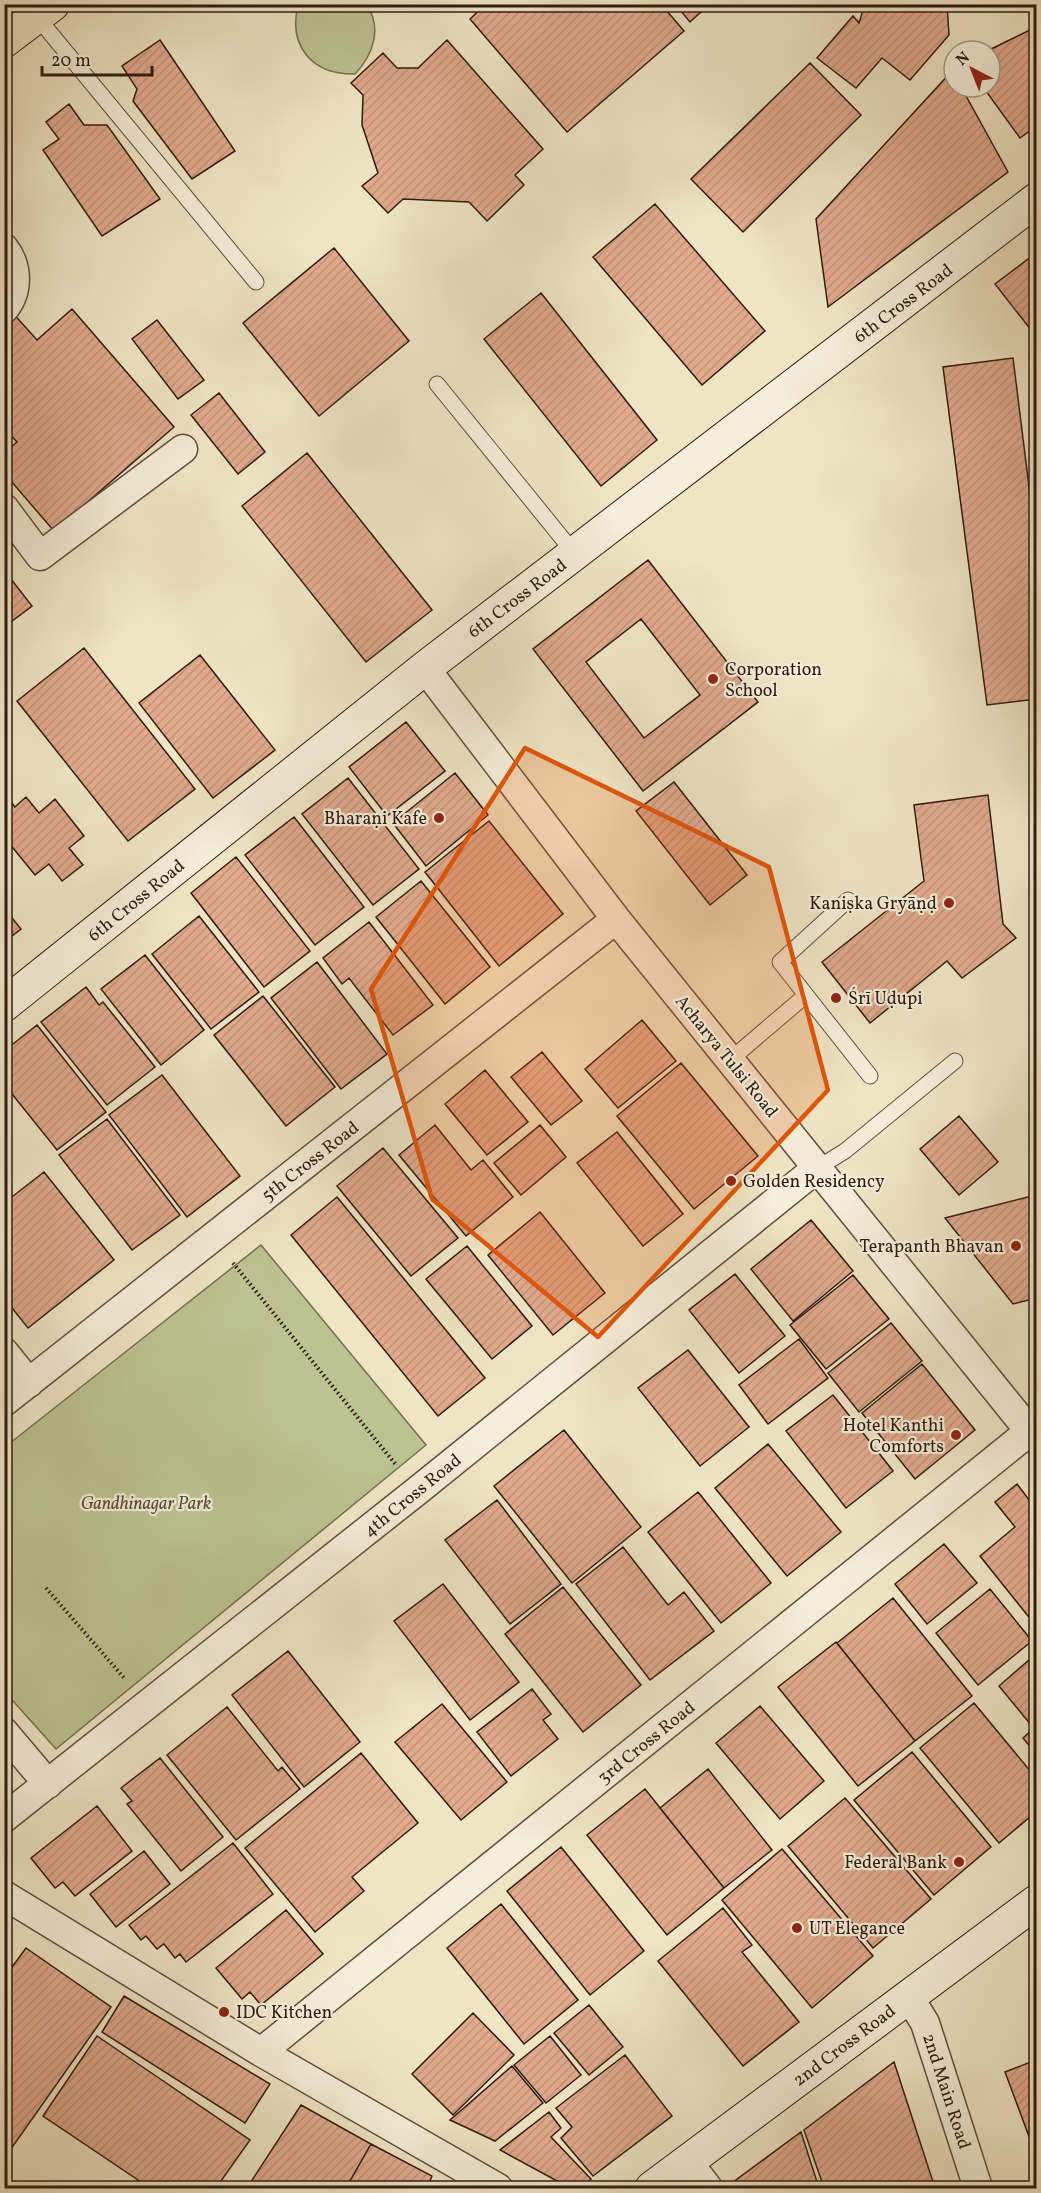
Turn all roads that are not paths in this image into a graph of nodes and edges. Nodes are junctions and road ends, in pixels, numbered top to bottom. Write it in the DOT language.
graph roads {
  1 [pos="45,11"];
  2 [pos="4,41"];
  3 [pos="1036,200"];
  4 [pos="4,248"];
  5 [pos="256,282"];
  6 [pos="4,309"];
  7 [pos="437,384"];
  8 [pos="183,449"];
  9 [pos="4,508"];
  10 [pos="574,554"];
  11 [pos="425,668"];
  12 [pos="848,900"];
  13 [pos="616,919"];
  14 [pos="805,996"];
  15 [pos="4,1005"];
  16 [pos="730,1060"];
  17 [pos="955,1060"];
  18 [pos="870,1076"];
  19 [pos="816,1169"];
  20 [pos="4,1352"];
  21 [pos="29,1383"];
  22 [pos="4,1402"];
  23 [pos="1033,1435"];
  24 [pos="4,1732"];
  25 [pos="48,1784"];
  26 [pos="4,1818"];
  27 [pos="4,1895"];
  28 [pos="1036,1902"];
  29 [pos="909,1997"];
  30 [pos="261,2052"];
  31 [pos="688,2162"];
  32 [pos="498,2188"];
  33 [pos="652,2188"];
  34 [pos="708,2188"];
  35 [pos="978,2188"];
  1 -- 2 [label="main road"];
  1 -- 5 [label="lane"];
  3 -- 10 [label="street, 6th Cross Road"];
  4 -- 6 [label="street"];
  7 -- 10 [label="lane"];
  8 -- 9 [label="street"];
  10 -- 11 [label="street, 6th Cross Road"];
  11 -- 13 [label="street, Acharya Tulsi Road"];
  11 -- 15 [label="street, 6th Cross Road"];
  12 -- 14 [label="lane"];
  13 -- 16 [label="street, Acharya Tulsi Road"];
  13 -- 21 [label="street, 5th Cross Road"];
  14 -- 16 [label="lane"];
  14 -- 18 [label="lane"];
  16 -- 19 [label="street, Acharya Tulsi Road"];
  17 -- 19 [label="lane"];
  19 -- 23 [label="street, Acharya Tulsi Road"];
  19 -- 25 [label="street, 4th Cross Road"];
  20 -- 21 [label="street"];
  21 -- 22 [label="street, 5th Cross Road"];
  23 -- 30 [label="street, 3rd Cross Road"];
  24 -- 25 [label="street"];
  25 -- 26 [label="street, 4th Cross Road"];
  27 -- 30 [label="street"];
  28 -- 29 [label="street, 2nd Cross Road"];
  29 -- 31 [label="street, 2nd Cross Road"];
  29 -- 35 [label="street, 2nd Main Road"];
  30 -- 32 [label="street"];
  31 -- 33 [label="street, 2nd Cross Road"];
  31 -- 34 [label="street"];
}
